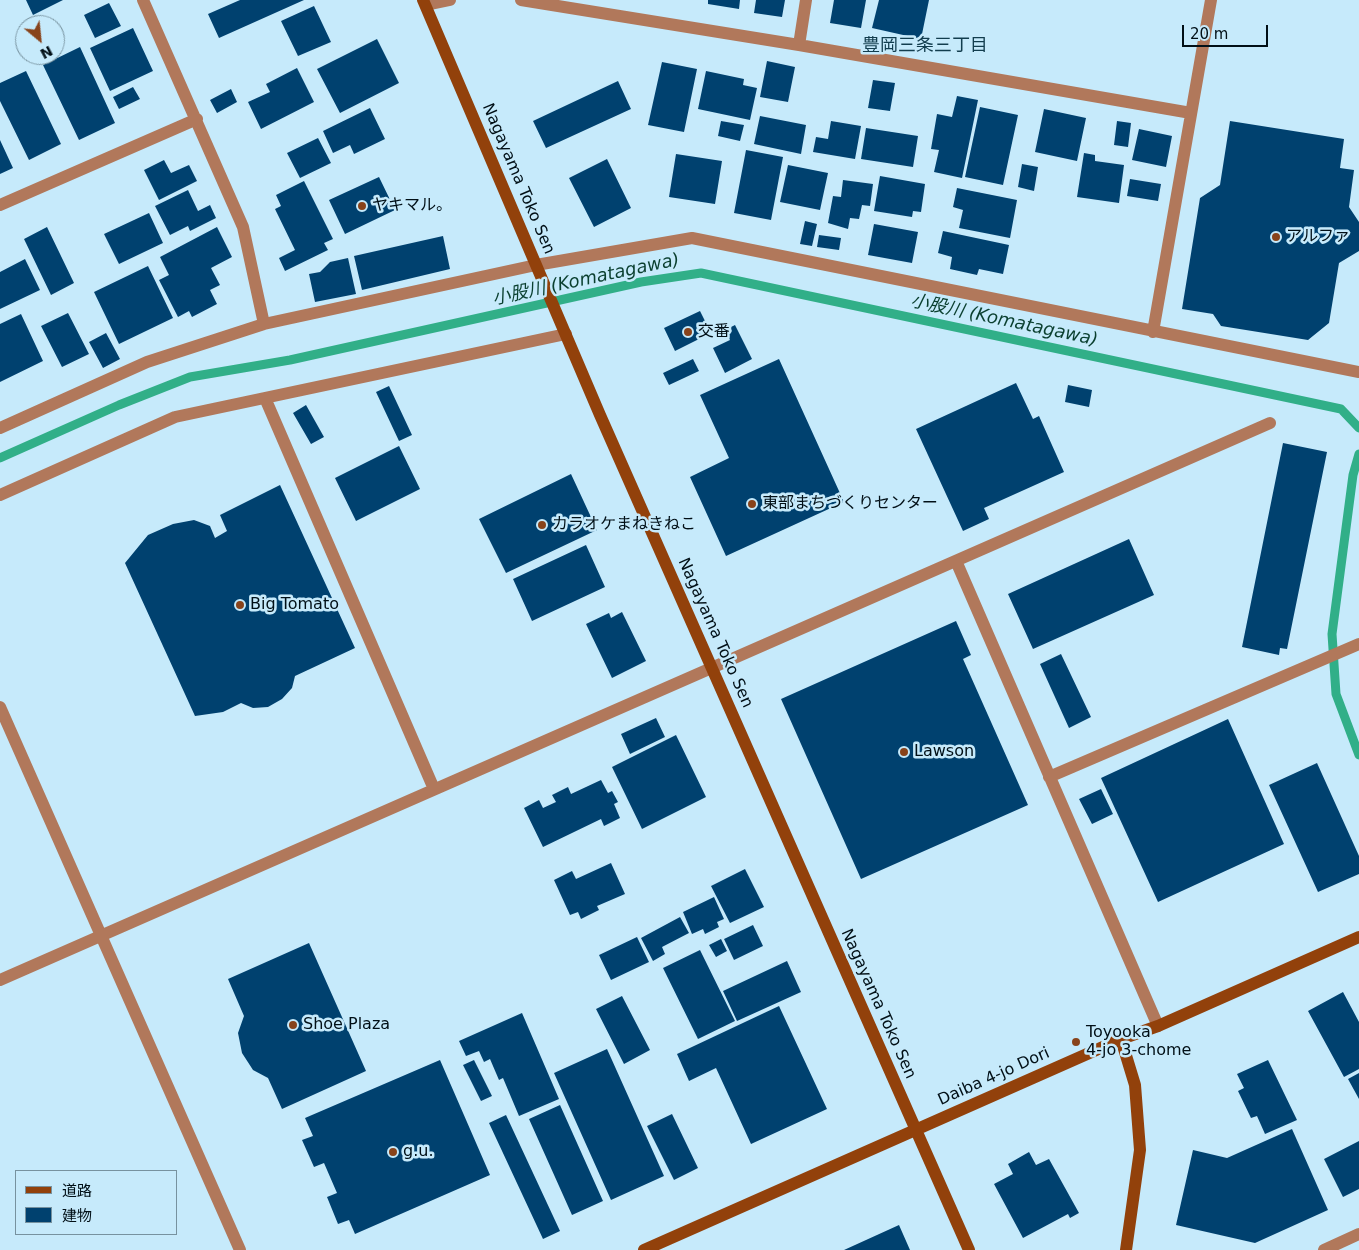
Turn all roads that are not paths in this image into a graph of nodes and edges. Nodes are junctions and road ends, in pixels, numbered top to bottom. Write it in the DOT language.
graph roads {
  1 [pos="143,0"];
  2 [pos="450,0"];
  3 [pos="521,0"];
  4 [pos="806,0"];
  5 [pos="1211,0"];
  6 [pos="425,2"];
  7 [pos="799,45"];
  8 [pos="1191,113"];
  9 [pos="197,119"];
  10 [pos="0,205"];
  11 [pos="536,264"];
  12 [pos="264,324"];
  13 [pos="1153,332"];
  14 [pos="566,334"];
  15 [pos="1359,372"];
  16 [pos="265,398"];
  17 [pos="1270,423"];
  18 [pos="0,428"];
  19 [pos="0,495"];
  20 [pos="956,561"];
  21 [pos="1359,644"];
  22 [pos="714,668"];
  23 [pos="0,706"];
  24 [pos="1049,777"];
  25 [pos="434,789"];
  26 [pos="102,937"];
  27 [pos="1359,937"];
  28 [pos="0,980"];
  29 [pos="1158,1026"];
  30 [pos="1121,1039"];
  31 [pos="916,1130"];
  32 [pos="1359,1234"];
  33 [pos="240,1250"];
  34 [pos="644,1250"];
  35 [pos="969,1250"];
  36 [pos="1126,1250"];
  37 [pos="1324,1250"];
  1 -- 9 [label="street"];
  2 -- 6 [label="street"];
  3 -- 7 [label="street"];
  4 -- 7 [label="street"];
  5 -- 8 [label="street"];
  6 -- 11 [label="street, Nagayama Toko Sen"];
  7 -- 8 [label="street"];
  8 -- 13 [label="street"];
  9 -- 10 [label="street"];
  9 -- 12 [label="street"];
  11 -- 12 [label="street"];
  11 -- 13 [label="street"];
  11 -- 14 [label="street, Nagayama Toko Sen"];
  12 -- 18 [label="street"];
  13 -- 15 [label="street"];
  14 -- 16 [label="street"];
  14 -- 22 [label="street, Nagayama Toko Sen"];
  16 -- 19 [label="street"];
  16 -- 25 [label="street"];
  17 -- 20 [label="street"];
  20 -- 22 [label="street"];
  20 -- 24 [label="street"];
  21 -- 24 [label="street"];
  22 -- 25 [label="street"];
  22 -- 31 [label="street, Nagayama Toko Sen"];
  23 -- 26 [label="street"];
  24 -- 29 [label="street"];
  25 -- 26 [label="street"];
  26 -- 28 [label="street"];
  26 -- 33 [label="street"];
  27 -- 29 [label="street, Daiba 4-jo Dori"];
  29 -- 30 [label="street, Daiba 4-jo Dori"];
  30 -- 31 [label="street, Daiba 4-jo Dori"];
  30 -- 36 [label="street"];
  31 -- 34 [label="street, Daiba 4-jo Dori"];
  31 -- 35 [label="street, Nagayama Toko Sen"];
  32 -- 37 [label="street"];
}
